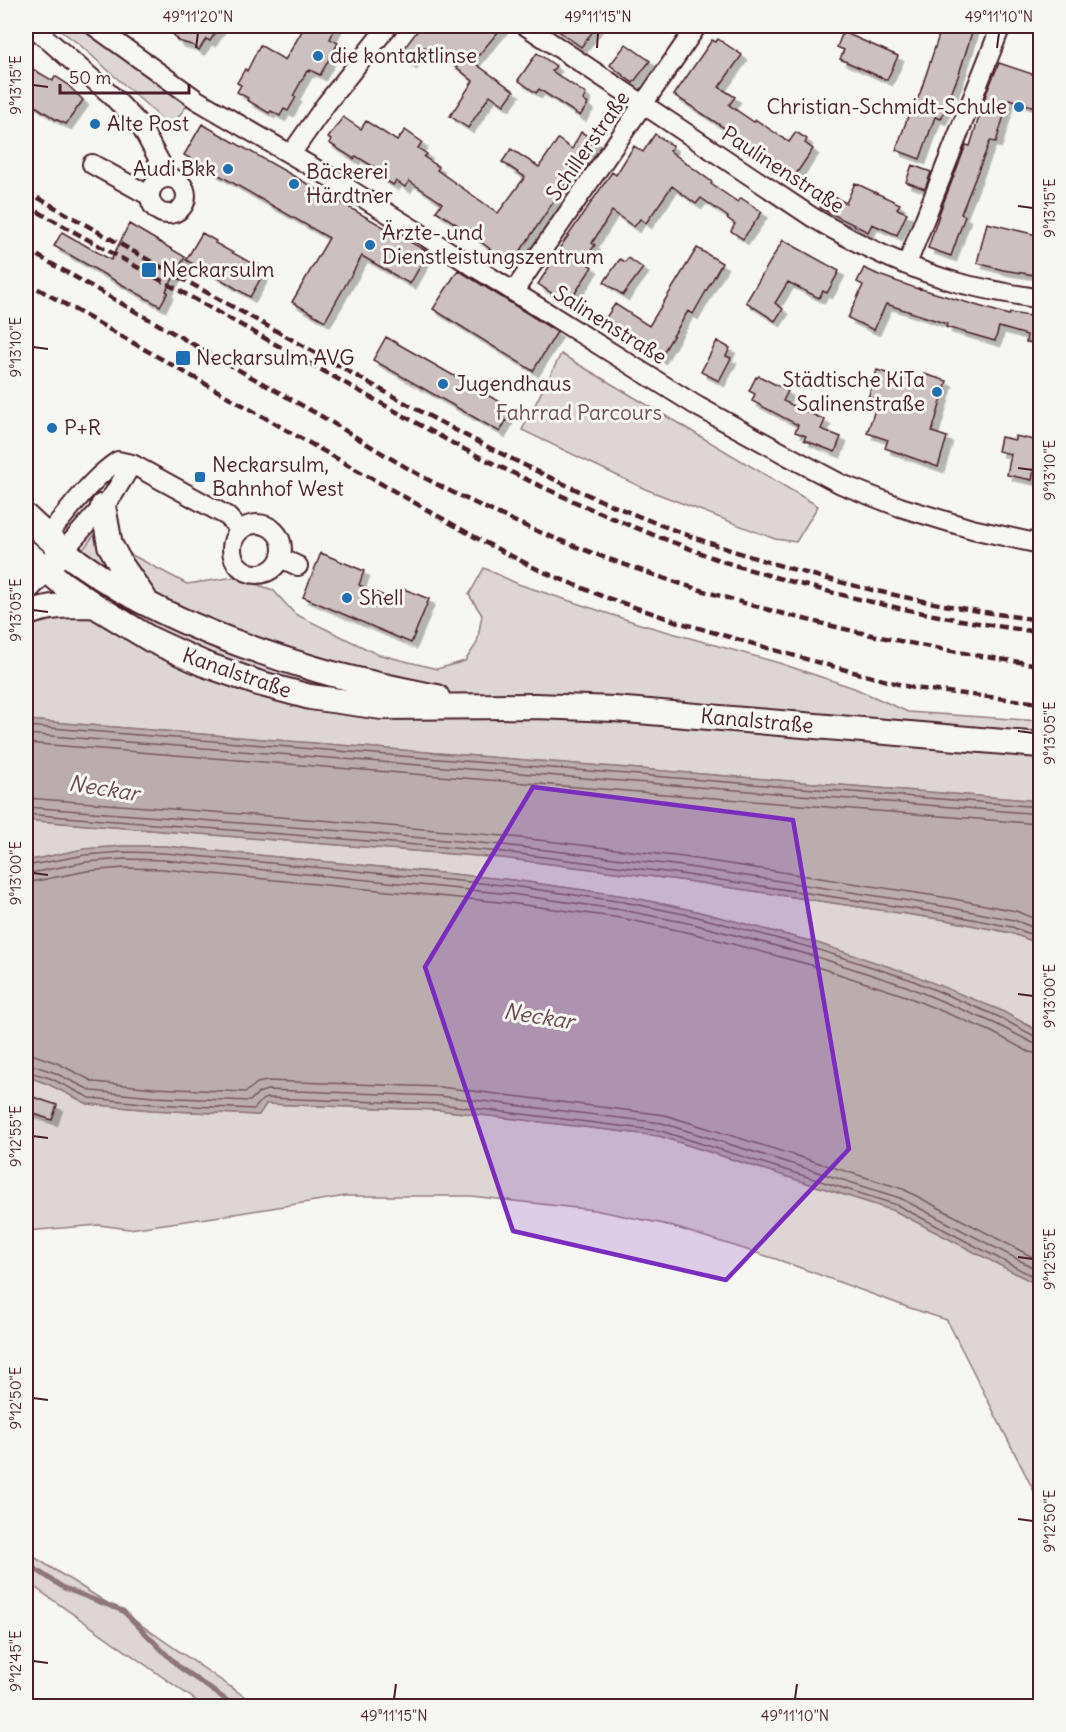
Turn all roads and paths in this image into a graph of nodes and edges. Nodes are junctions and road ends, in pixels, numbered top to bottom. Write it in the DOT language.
graph roads {
  1 [pos="32,26"];
  2 [pos="94,26"];
  3 [pos="388,26"];
  4 [pos="526,26"];
  5 [pos="697,26"];
  6 [pos="1001,26"];
  7 [pos="644,105"];
  8 [pos="291,154"];
  9 [pos="92,164"];
  10 [pos="165,178"];
  11 [pos="150,196"];
  12 [pos="907,264"];
  13 [pos="514,291"];
  14 [pos="1041,299"];
  15 [pos="125,463"];
  16 [pos="103,506"];
  17 [pos="26,517"];
  18 [pos="240,530"];
  19 [pos="55,543"];
  20 [pos="1041,544"];
  21 [pos="31,558"];
  22 [pos="281,558"];
  23 [pos="298,566"];
  24 [pos="26,589"];
  25 [pos="147,602"];
  26 [pos="94,605"];
  27 [pos="26,614"];
  28 [pos="474,706"];
  29 [pos="1041,745"];
  1 -- 10 [label="street"];
  2 -- 8 [label="street, Salinenstraße"];
  3 -- 8 [label="street"];
  4 -- 7 [label="street, Paulinenstraße"];
  5 -- 7 [label="street, Schillerstraße"];
  6 -- 12 [label="street"];
  7 -- 12 [label="street, Paulinenstraße"];
  7 -- 13 [label="street, Schillerstraße"];
  8 -- 13 [label="street, Salinenstraße"];
  9 -- 11 [label="street"];
  10 -- 11 [label="street"];
  10 -- 11 [label="street"];
  12 -- 14 [label="street, Paulinenstraße"];
  13 -- 20 [label="street, Salinenstraße"];
  15 -- 16 [label="street"];
  15 -- 18 [label="street"];
  15 -- 19 [label="street"];
  16 -- 19 [label="street"];
  16 -- 25 [label="main road"];
  17 -- 19 [label="main road, Kanalstraße"];
  18 -- 22 [label="street"];
  18 -- 22 [label="street"];
  19 -- 21 [label="main road"];
  19 -- 25 [label="main road, Kanalstraße"];
  21 -- 24 [label="main road"];
  21 -- 26 [label="main road, Kanalstraße"];
  22 -- 23 [label="street"];
  25 -- 28 [label="main road, Kanalstraße"];
  26 -- 27 [label="main road"];
  26 -- 28 [label="main road, Kanalstraße"];
  28 -- 29 [label="main road, Kanalstraße"];
}
